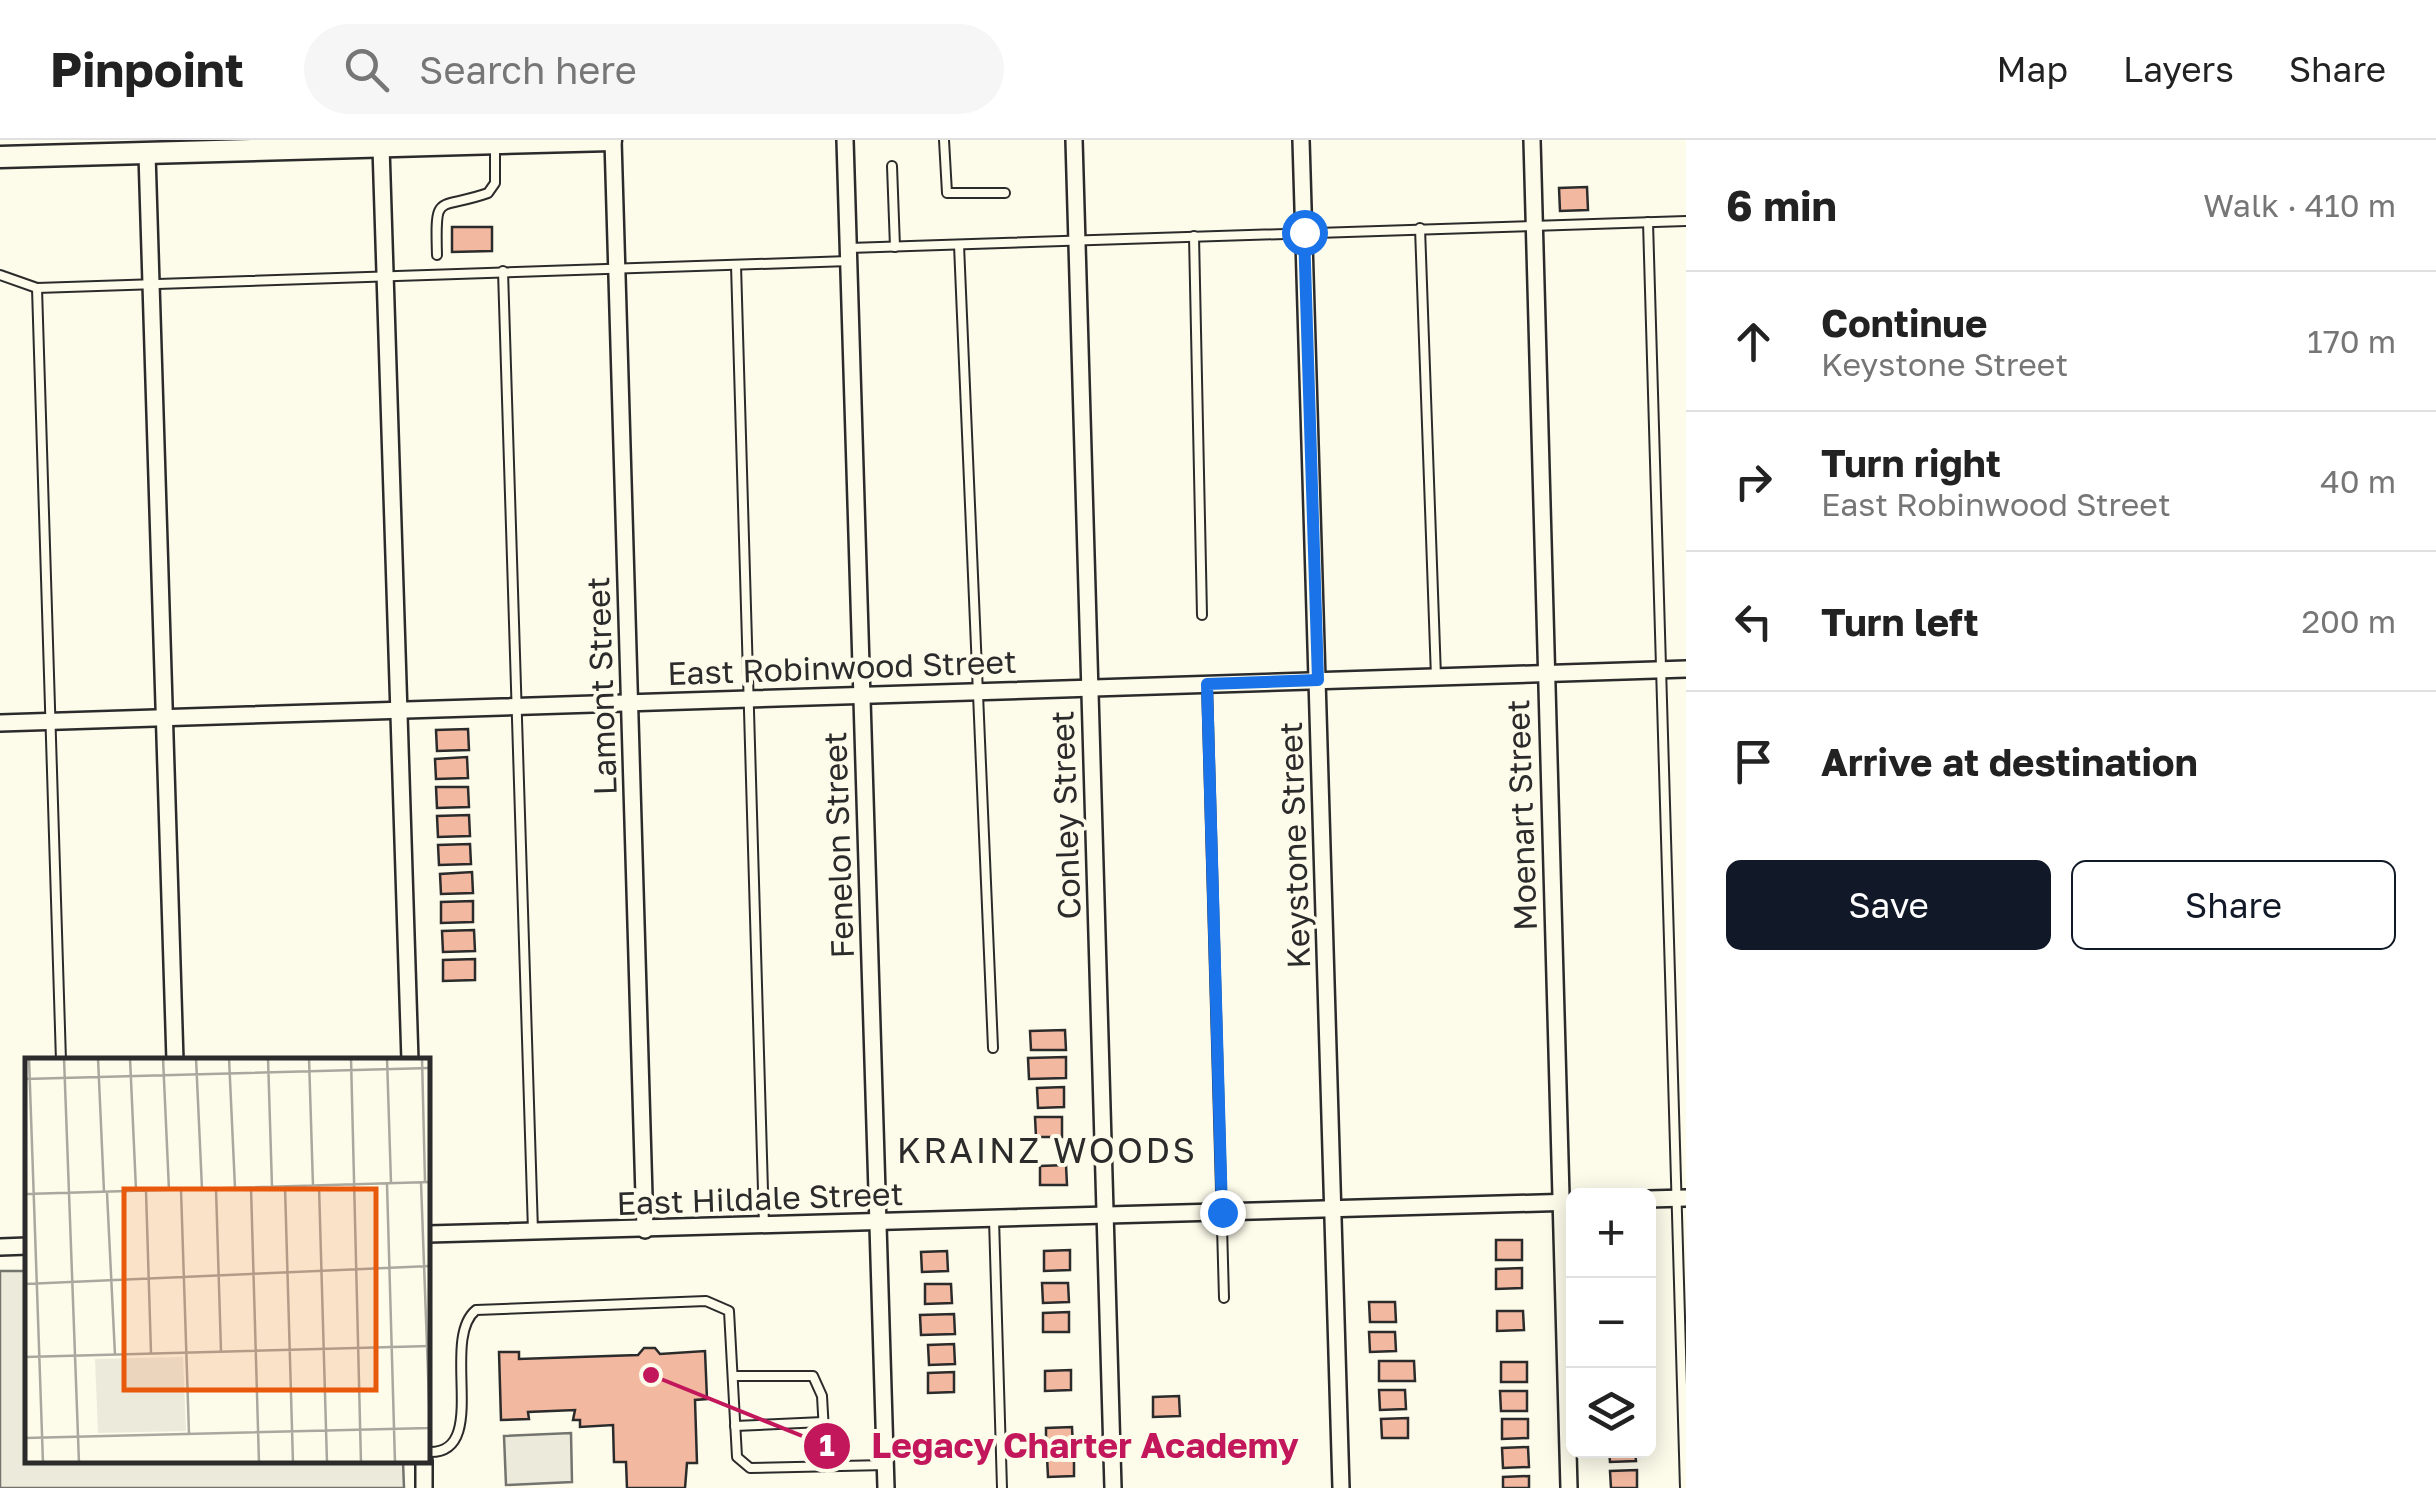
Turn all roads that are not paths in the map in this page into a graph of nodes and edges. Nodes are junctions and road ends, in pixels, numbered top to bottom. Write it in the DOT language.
graph roads {
  1 [pos="612,140"];
  2 [pos="845,140"];
  3 [pos="944,140"];
  4 [pos="1074,140"];
  5 [pos="1301,140"];
  6 [pos="1532,140"];
  7 [pos="520,141"];
  8 [pos="495,143"];
  9 [pos="300,145"];
  10 [pos="381,147"];
  11 [pos="81,148"];
  12 [pos="147,154"];
  13 [pos="0,158"];
  14 [pos="892,166"];
  15 [pos="1005,193"];
  16 [pos="1686,221"];
  17 [pos="1648,222"];
  18 [pos="1534,225"];
  19 [pos="1420,228"];
  20 [pos="1304,232"];
  21 [pos="1194,236"];
  22 [pos="1076,242"];
  23 [pos="960,245"];
  24 [pos="895,247"];
  25 [pos="438,255"];
  26 [pos="849,255"];
  27 [pos="736,265"];
  28 [pos="617,268"];
  29 [pos="503,272"];
  30 [pos="384,274"];
  31 [pos="0,275"];
  32 [pos="151,282"];
  33 [pos="38,288"];
  34 [pos="1202,616"];
  35 [pos="1686,669"];
  36 [pos="1662,670"];
  37 [pos="1546,673"];
  38 [pos="1436,676"];
  39 [pos="1318,680"];
  40 [pos="1207,684"];
  41 [pos="1090,688"];
  42 [pos="980,691"];
  43 [pos="862,695"];
  44 [pos="748,699"];
  45 [pos="630,702"];
  46 [pos="516,706"];
  47 [pos="397,709"];
  48 [pos="164,716"];
  49 [pos="48,718"];
  50 [pos="0,722"];
  51 [pos="993,1048"];
  52 [pos="61,1058"];
  53 [pos="175,1058"];
  54 [pos="410,1058"];
  55 [pos="1566,1188"];
  56 [pos="1681,1198"];
  57 [pos="1656,1199"];
  58 [pos="1566,1202"];
  59 [pos="1333,1209"];
  60 [pos="1222,1212"];
  61 [pos="1105,1216"];
  62 [pos="994,1219"];
  63 [pos="878,1223"];
  64 [pos="764,1226"];
  65 [pos="644,1230"];
  66 [pos="533,1232"];
  67 [pos="430,1234"];
  68 [pos="25,1246"];
  69 [pos="0,1247"];
  70 [pos="1568,1278"];
  71 [pos="1224,1298"];
  72 [pos="732,1376"];
  73 [pos="823,1422"];
  74 [pos="736,1426"];
  75 [pos="430,1452"];
  76 [pos="826,1466"];
  77 [pos="886,1466"];
  78 [pos="886,1488"];
  79 [pos="1002,1488"];
  80 [pos="1114,1488"];
  81 [pos="1342,1488"];
  82 [pos="1570,1488"];
  83 [pos="1684,1488"];
  1 -- 7 [label="street"];
  1 -- 28 [label="street, Lamont Street"];
  2 -- 26 [label="street, Fenelon Street"];
  3 -- 15 [label="lane"];
  4 -- 22 [label="street, Conley Street"];
  5 -- 20 [label="street, Keystone Street"];
  6 -- 18 [label="street, Moenart Street"];
  7 -- 8 [label="street"];
  8 -- 10 [label="street"];
  8 -- 25 [label="lane"];
  9 -- 10 [label="street"];
  9 -- 12 [label="street"];
  10 -- 30 [label="street"];
  11 -- 12 [label="street"];
  11 -- 13 [label="street"];
  12 -- 32 [label="street"];
  14 -- 24 [label="lane"];
  16 -- 17 [label="lane"];
  17 -- 18 [label="lane"];
  17 -- 36 [label="lane"];
  18 -- 19 [label="lane"];
  18 -- 37 [label="street, Moenart Street"];
  19 -- 20 [label="lane"];
  19 -- 38 [label="lane"];
  20 -- 21 [label="lane"];
  20 -- 39 [label="street, Keystone Street"];
  21 -- 22 [label="lane"];
  21 -- 34 [label="lane"];
  22 -- 23 [label="lane"];
  22 -- 41 [label="street, Conley Street"];
  23 -- 24 [label="lane"];
  23 -- 42 [label="lane"];
  24 -- 26 [label="lane"];
  26 -- 27 [label="lane"];
  26 -- 43 [label="street, Fenelon Street"];
  27 -- 28 [label="lane"];
  27 -- 44 [label="lane"];
  28 -- 29 [label="lane"];
  28 -- 45 [label="street, Lamont Street"];
  29 -- 30 [label="lane"];
  29 -- 46 [label="lane"];
  30 -- 32 [label="lane"];
  30 -- 47 [label="street"];
  31 -- 33 [label="lane"];
  32 -- 33 [label="lane"];
  32 -- 48 [label="street"];
  33 -- 49 [label="lane"];
  35 -- 36 [label="street, East Robinwood Street"];
  36 -- 37 [label="street, East Robinwood Street"];
  36 -- 56 [label="lane"];
  37 -- 38 [label="street, East Robinwood Street"];
  37 -- 55 [label="street, Moenart Street"];
  38 -- 39 [label="street, East Robinwood Street"];
  39 -- 40 [label="street, East Robinwood Street"];
  39 -- 59 [label="street, Keystone Street"];
  40 -- 41 [label="street, East Robinwood Street"];
  40 -- 60 [label="lane"];
  41 -- 42 [label="street, East Robinwood Street"];
  41 -- 61 [label="street, Conley Street"];
  42 -- 43 [label="street, East Robinwood Street"];
  42 -- 51 [label="lane"];
  43 -- 44 [label="street, East Robinwood Street"];
  43 -- 63 [label="street, Fenelon Street"];
  44 -- 45 [label="street, East Robinwood Street"];
  44 -- 64 [label="lane"];
  45 -- 46 [label="street, East Robinwood Street"];
  45 -- 65 [label="street, Lamont Street"];
  46 -- 47 [label="street, East Robinwood Street"];
  46 -- 66 [label="lane"];
  47 -- 48 [label="street, East Robinwood Street"];
  47 -- 54 [label="street"];
  48 -- 49 [label="street, East Robinwood Street"];
  48 -- 53 [label="street"];
  49 -- 50 [label="street, East Robinwood Street"];
  49 -- 52 [label="lane"];
  56 -- 57 [label="street"];
  56 -- 83 [label="lane"];
  58 -- 59 [label="street, East Hildale Street"];
  59 -- 60 [label="street, East Hildale Street"];
  59 -- 81 [label="street, Keystone Street"];
  60 -- 61 [label="street, East Hildale Street"];
  60 -- 71 [label="lane"];
  61 -- 62 [label="street, East Hildale Street"];
  61 -- 80 [label="street, Conley Street"];
  62 -- 63 [label="street, East Hildale Street"];
  62 -- 79 [label="lane"];
  63 -- 64 [label="street, East Hildale Street"];
  63 -- 77 [label="street, Fenelon Street"];
  64 -- 65 [label="street, East Hildale Street"];
  65 -- 66 [label="street, East Hildale Street"];
  66 -- 67 [label="street, East Hildale Street"];
  68 -- 69 [label="street"];
  70 -- 82 [label="street, Moenart Street"];
  72 -- 73 [label="lane"];
  72 -- 74 [label="lane"];
  72 -- 75 [label="lane"];
  73 -- 74 [label="lane"];
  73 -- 76 [label="lane"];
  74 -- 76 [label="lane"];
  76 -- 77 [label="lane"];
  77 -- 78 [label="street, Fenelon Street"];
}
